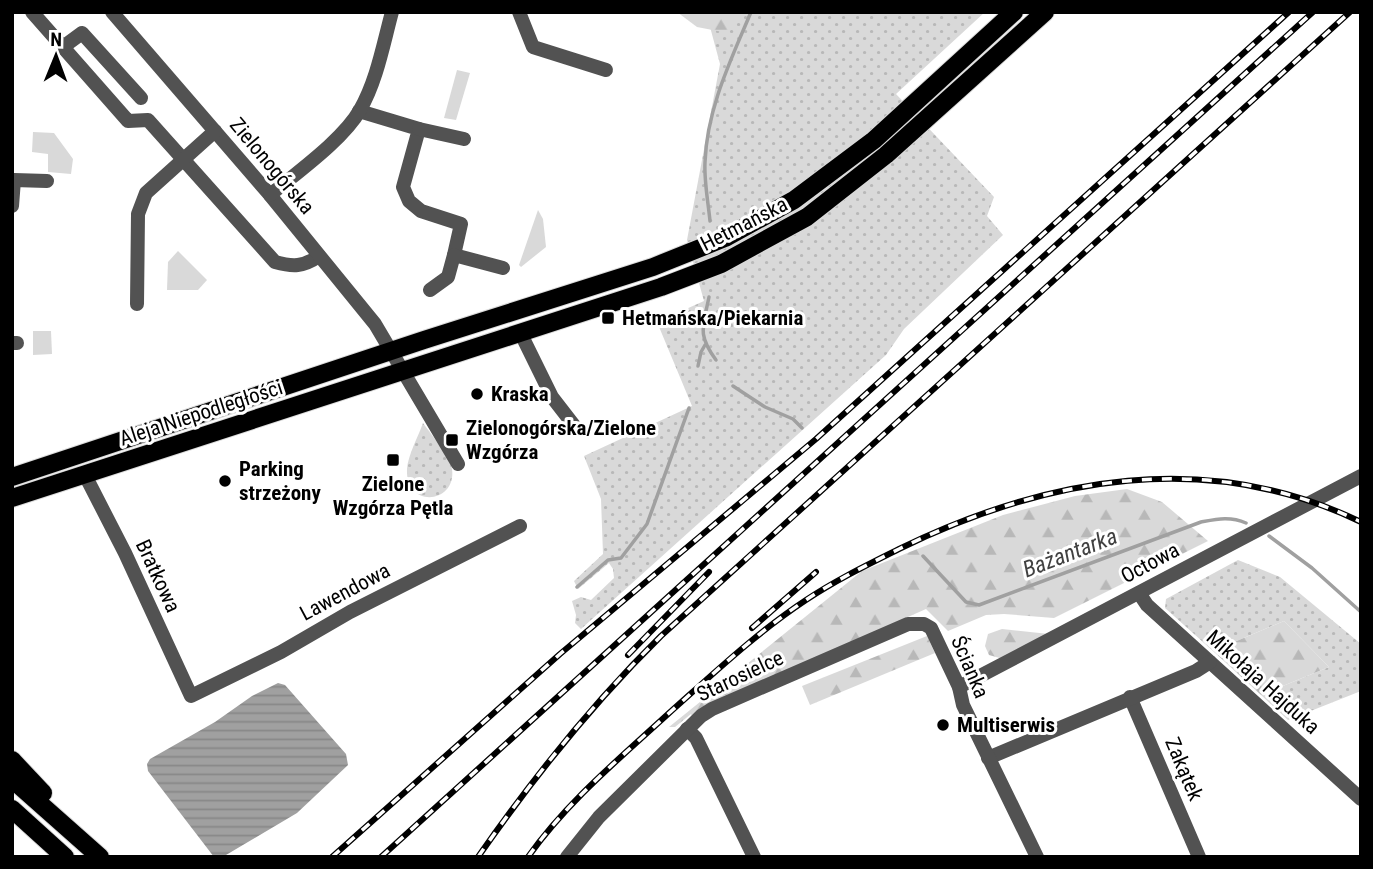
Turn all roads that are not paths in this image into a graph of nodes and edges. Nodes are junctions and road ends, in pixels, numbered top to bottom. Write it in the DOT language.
graph roads {
  1 [pos="32,12"];
  2 [pos="113,12"];
  3 [pos="392,12"];
  4 [pos="519,12"];
  5 [pos="1014,12"];
  6 [pos="1045,12"];
  7 [pos="63,47"];
  8 [pos="606,70"];
  9 [pos="141,98"];
  10 [pos="359,111"];
  11 [pos="419,129"];
  12 [pos="215,131"];
  13 [pos="464,139"];
  14 [pos="183,161"];
  15 [pos="47,181"];
  16 [pos="270,195"];
  17 [pos="12,206"];
  18 [pos="454,254"];
  19 [pos="319,256"];
  20 [pos="653,267"];
  21 [pos="503,268"];
  22 [pos="661,288"];
  23 [pos="430,290"];
  24 [pos="137,304"];
  25 [pos="520,332"];
  26 [pos="393,351"];
  27 [pos="403,370"];
  28 [pos="576,428"];
  29 [pos="458,464"];
  30 [pos="85,475"];
  31 [pos="1361,476"];
  32 [pos="12,477"];
  33 [pos="12,498"];
  34 [pos="520,526"];
  35 [pos="1139,593"];
  36 [pos="908,624"];
  37 [pos="1210,662"];
  38 [pos="960,687"];
  39 [pos="191,696"];
  40 [pos="1130,697"];
  41 [pos="687,729"];
  42 [pos="988,758"];
  43 [pos="12,760"];
  44 [pos="12,779"];
  45 [pos="1361,799"];
  46 [pos="12,809"];
  47 [pos="12,819"];
  48 [pos="81,839"];
  49 [pos="49,843"];
  50 [pos="65,857"];
  51 [pos="100,857"];
  52 [pos="567,857"];
  53 [pos="754,857"];
  54 [pos="1037,857"];
  55 [pos="1199,857"];
  1 -- 7 [label="street"];
  2 -- 12 [label="street, Zielonogórska"];
  3 -- 10 [label="street"];
  4 -- 8 [label="street"];
  5 -- 20 [label="main road, Hetmańska"];
  6 -- 22 [label="main road, Hetmańska"];
  7 -- 9 [label="street"];
  7 -- 14 [label="street"];
  10 -- 11 [label="street"];
  10 -- 16 [label="street"];
  11 -- 13 [label="street"];
  11 -- 18 [label="street"];
  12 -- 14 [label="street"];
  12 -- 16 [label="street, Zielonogórska"];
  14 -- 19 [label="street"];
  14 -- 24 [label="street"];
  15 -- 17 [label="street"];
  16 -- 19 [label="street, Zielonogórska"];
  18 -- 21 [label="street"];
  18 -- 23 [label="street"];
  19 -- 26 [label="street, Zielonogórska"];
  20 -- 22 [label="main road"];
  20 -- 26 [label="main road, Hetmańska"];
  22 -- 25 [label="main road, Hetmańska"];
  25 -- 27 [label="main road, Hetmańska"];
  25 -- 28 [label="street"];
  26 -- 27 [label="street, Zielonogórska"];
  26 -- 32 [label="main road, Aleja Niepodległości"];
  27 -- 29 [label="street"];
  27 -- 30 [label="main road, Aleja Niepodległości"];
  30 -- 33 [label="main road, Aleja Niepodległości"];
  30 -- 39 [label="street, Bratkowa"];
  31 -- 35 [label="street, Octowa"];
  34 -- 39 [label="street, Lawendowa"];
  35 -- 37 [label="street, Mikołaja Hajduka"];
  35 -- 38 [label="street, Octowa"];
  36 -- 38 [label="street, Ścianka"];
  36 -- 41 [label="street, Starosielce"];
  37 -- 40 [label="street"];
  37 -- 45 [label="street, Mikołaja Hajduka"];
  38 -- 42 [label="street, Ścianka"];
  40 -- 42 [label="street"];
  40 -- 55 [label="street, Zakątek"];
  41 -- 52 [label="street"];
  41 -- 53 [label="street, Starosielce"];
  42 -- 54 [label="street, Ścianka"];
  43 -- 48 [label="main road"];
  44 -- 48 [label="main road"];
  46 -- 49 [label="main road"];
  47 -- 49 [label="main road"];
  48 -- 51 [label="main road"];
  49 -- 50 [label="main road"];
}
